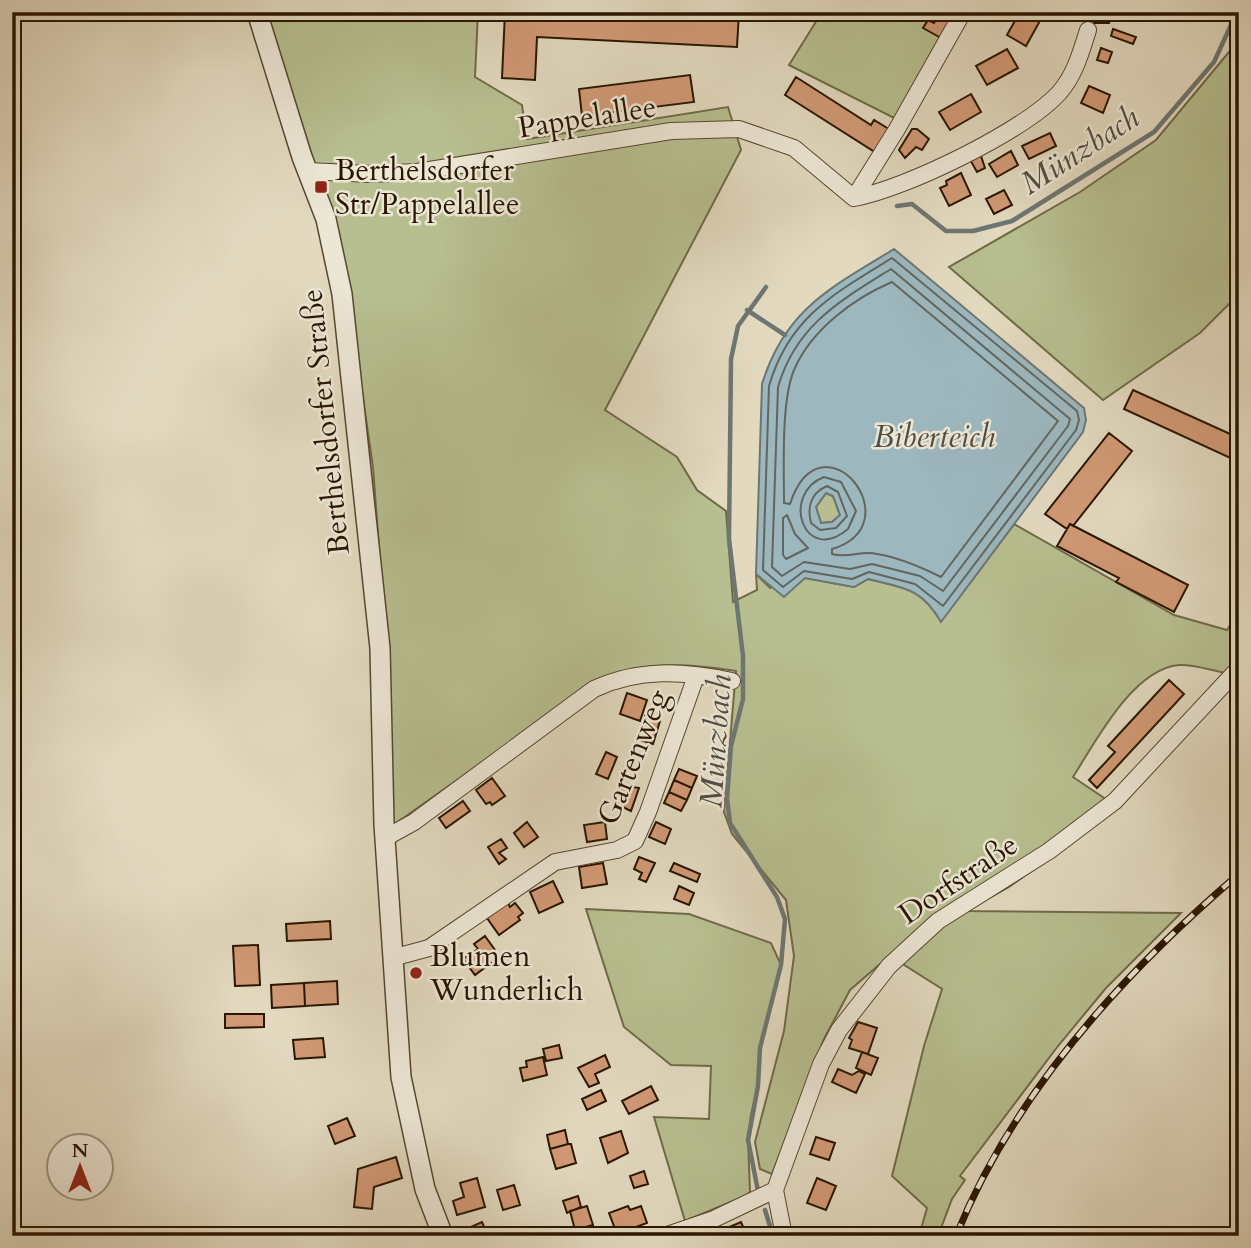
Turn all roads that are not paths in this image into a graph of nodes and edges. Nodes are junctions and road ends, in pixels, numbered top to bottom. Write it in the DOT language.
graph roads {
  1 [pos="257,12"];
  2 [pos="963,12"];
  3 [pos="1088,30"];
  4 [pos="308,171"];
  5 [pos="854,198"];
  6 [pos="1239,667"];
  7 [pos="695,676"];
  8 [pos="732,681"];
  9 [pos="385,838"];
  10 [pos="392,958"];
  11 [pos="770,1194"];
  12 [pos="443,1236"];
  13 [pos="664,1236"];
  14 [pos="784,1236"];
  1 -- 4 [label="street, Berthelsdorfer Straße"];
  2 -- 5 [label="street"];
  3 -- 5 [label="street"];
  4 -- 5 [label="street, Pappelallee"];
  4 -- 9 [label="street, Berthelsdorfer Straße"];
  6 -- 11 [label="street, Dorfstraße"];
  7 -- 8 [label="street"];
  7 -- 9 [label="street"];
  7 -- 10 [label="street, Gartenweg"];
  9 -- 10 [label="street, Berthelsdorfer Straße"];
  10 -- 12 [label="street, Berthelsdorfer Straße"];
  11 -- 13 [label="street"];
  11 -- 14 [label="street"];
}
